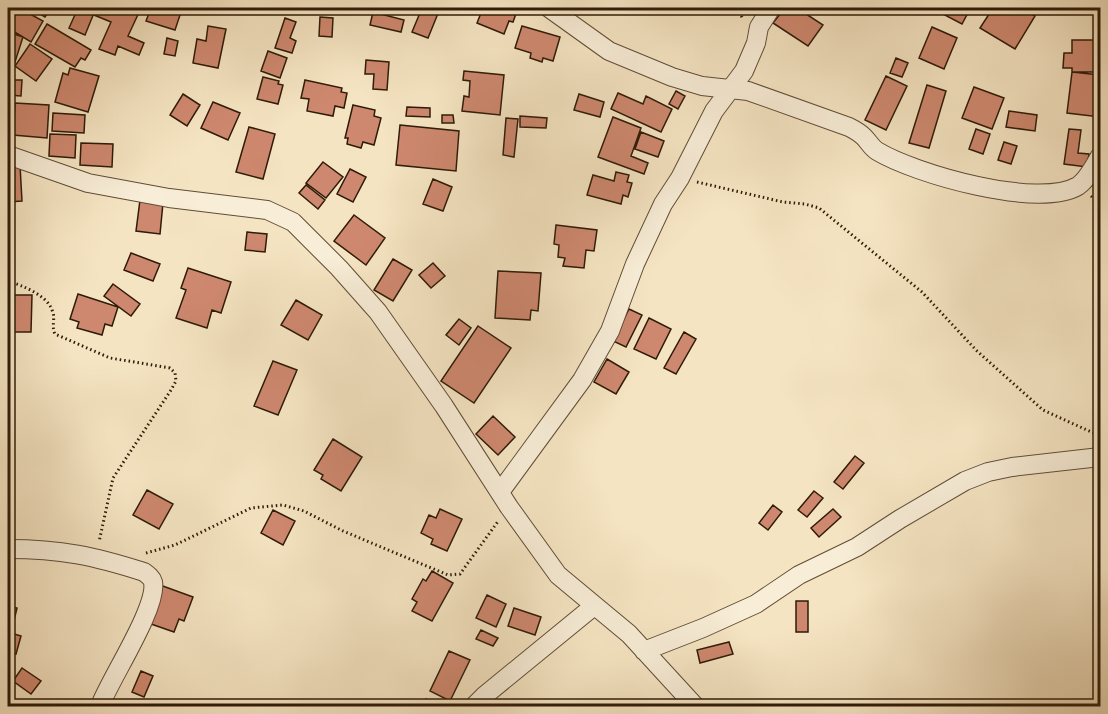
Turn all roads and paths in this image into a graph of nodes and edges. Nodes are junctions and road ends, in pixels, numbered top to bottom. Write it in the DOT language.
graph roads {
  1 [pos="549,8"];
  2 [pos="771,8"];
  3 [pos="732,88"];
  4 [pos="8,155"];
  5 [pos="1101,156"];
  6 [pos="680,178"];
  7 [pos="8,281"];
  8 [pos="1101,436"];
  9 [pos="1101,457"];
  10 [pos="504,499"];
  11 [pos="8,549"];
  12 [pos="143,554"];
  13 [pos="96,557"];
  14 [pos="594,606"];
  15 [pos="644,651"];
  16 [pos="100,706"];
  17 [pos="474,706"];
  18 [pos="695,706"];
  1 -- 3 [label="street"];
  2 -- 3 [label="street"];
  3 -- 5 [label="street"];
  3 -- 6 [label="street"];
  4 -- 10 [label="street"];
  6 -- 8 [label="path"];
  6 -- 10 [label="street"];
  7 -- 13 [label="path"];
  9 -- 15 [label="street"];
  10 -- 12 [label="path"];
  10 -- 14 [label="street"];
  11 -- 13 [label="street"];
  13 -- 16 [label="street"];
  14 -- 15 [label="street"];
  14 -- 17 [label="street"];
  15 -- 18 [label="street"];
}
